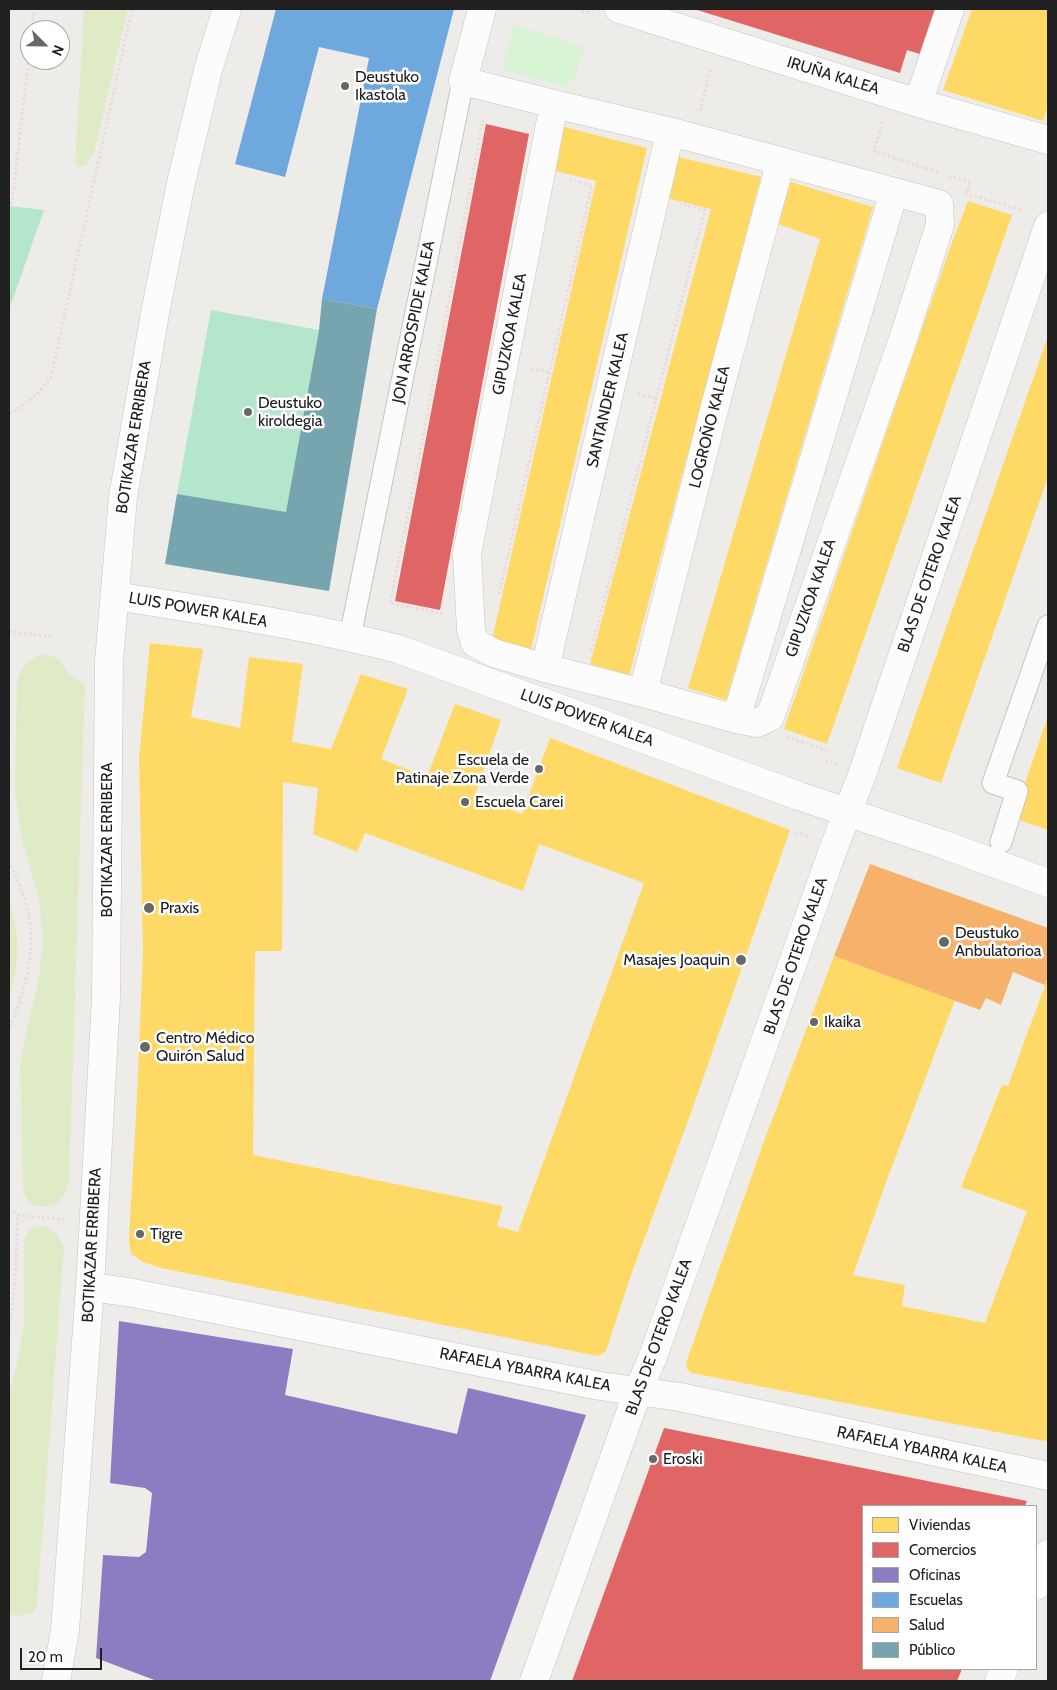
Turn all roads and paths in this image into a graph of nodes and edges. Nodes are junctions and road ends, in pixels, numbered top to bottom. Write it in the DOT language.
graph roads {
  1 [pos="132,9"];
  2 [pos="227,9"];
  3 [pos="482,9"];
  4 [pos="619,9"];
  5 [pos="950,9"];
  6 [pos="711,68"];
  7 [pos="27,70"];
  8 [pos="463,81"];
  9 [pos="918,103"];
  10 [pos="554,104"];
  11 [pos="484,114"];
  12 [pos="699,115"];
  13 [pos="883,122"];
  14 [pos="672,132"];
  15 [pos="1048,140"];
  16 [pos="779,161"];
  17 [pos="563,179"];
  18 [pos="894,192"];
  19 [pos="674,203"];
  20 [pos="9,209"];
  21 [pos="1022,210"];
  22 [pos="1048,226"];
  23 [pos="527,368"];
  24 [pos="550,372"];
  25 [pos="630,392"];
  26 [pos="657,398"];
  27 [pos="9,414"];
  28 [pos="410,467"];
  29 [pos="417,468"];
  30 [pos="114,596"];
  31 [pos="497,603"];
  32 [pos="447,615"];
  33 [pos="1048,626"];
  34 [pos="9,631"];
  35 [pos="53,637"];
  36 [pos="350,637"];
  37 [pos="589,660"];
  38 [pos="545,668"];
  39 [pos="643,693"];
  40 [pos="736,719"];
  41 [pos="778,734"];
  42 [pos="830,751"];
  43 [pos="848,813"];
  44 [pos="1001,842"];
  45 [pos="9,861"];
  46 [pos="1048,883"];
  47 [pos="9,1029"];
  48 [pos="9,1208"];
  49 [pos="18,1215"];
  50 [pos="66,1220"];
  51 [pos="90,1287"];
  52 [pos="9,1335"];
  53 [pos="638,1391"];
  54 [pos="1048,1476"];
  55 [pos="1048,1554"];
  56 [pos="1037,1583"];
  57 [pos="56,1681"];
  58 [pos="534,1681"];
  1 -- 27 [label="path"];
  2 -- 30 [label="street, BOTIKAZAR ERRIBERA"];
  3 -- 8 [label="street, JON ARROSPIDE KALEA"];
  4 -- 9 [label="street, IRUÑA KALEA"];
  5 -- 9 [label="street"];
  6 -- 12 [label="path"];
  7 -- 20 [label="path"];
  8 -- 10 [label="street"];
  8 -- 36 [label="street, JON ARROSPIDE KALEA"];
  9 -- 15 [label="street, IRUÑA KALEA"];
  10 -- 14 [label="street, GIPUZKOA KALEA"];
  10 -- 38 [label="street, GIPUZKOA KALEA"];
  11 -- 29 [label="path"];
  13 -- 21 [label="path"];
  14 -- 16 [label="street, GIPUZKOA KALEA"];
  14 -- 38 [label="street, SANTANDER KALEA"];
  16 -- 18 [label="street, GIPUZKOA KALEA"];
  16 -- 39 [label="street, LOGROÑO KALEA"];
  17 -- 24 [label="path"];
  18 -- 40 [label="street"];
  18 -- 40 [label="street, GIPUZKOA KALEA"];
  19 -- 26 [label="path"];
  22 -- 43 [label="street, BLAS DE OTERO KALEA"];
  23 -- 24 [label="path"];
  24 -- 31 [label="path"];
  25 -- 26 [label="path"];
  26 -- 37 [label="path"];
  28 -- 29 [label="path"];
  29 -- 32 [label="path"];
  30 -- 36 [label="street, LUIS POWER KALEA"];
  30 -- 51 [label="street, BOTIKAZAR ERRIBERA"];
  33 -- 44 [label="street"];
  34 -- 35 [label="path"];
  36 -- 43 [label="street, LUIS POWER KALEA"];
  38 -- 39 [label="street, GIPUZKOA KALEA"];
  39 -- 40 [label="street, GIPUZKOA KALEA"];
  41 -- 42 [label="path"];
  43 -- 46 [label="street, LUIS POWER KALEA"];
  43 -- 53 [label="street, BLAS DE OTERO KALEA"];
  45 -- 47 [label="path"];
  48 -- 49 [label="path"];
  49 -- 50 [label="path"];
  49 -- 52 [label="path"];
  51 -- 53 [label="street, RAFAELA YBARRA KALEA"];
  51 -- 57 [label="street, BOTIKAZAR ERRIBERA"];
  53 -- 54 [label="street, RAFAELA YBARRA KALEA"];
  53 -- 58 [label="street, BLAS DE OTERO KALEA"];
  55 -- 56 [label="street"];
}
